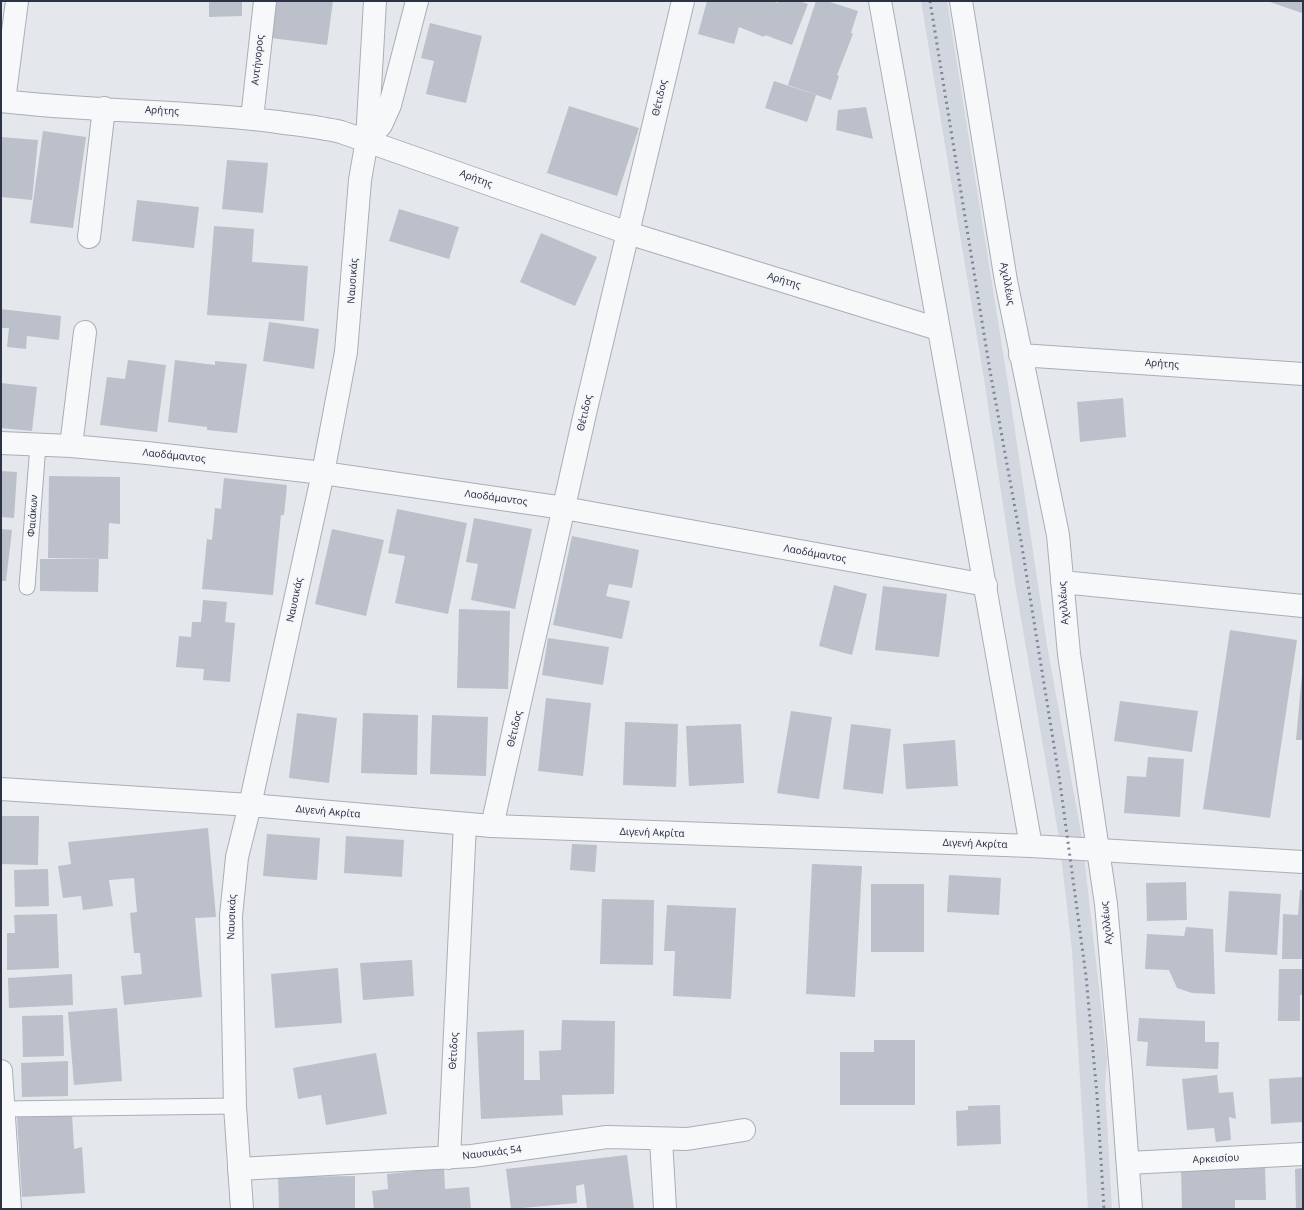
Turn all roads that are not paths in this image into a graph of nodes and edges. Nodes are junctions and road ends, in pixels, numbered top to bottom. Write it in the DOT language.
graph roads {
  1 [pos="17,1"];
  2 [pos="265,1"];
  3 [pos="375,1"];
  4 [pos="417,1"];
  5 [pos="683,1"];
  6 [pos="880,1"];
  7 [pos="961,1"];
  8 [pos="3,101"];
  9 [pos="104,108"];
  10 [pos="252,119"];
  11 [pos="367,140"];
  12 [pos="628,233"];
  13 [pos="89,237"];
  14 [pos="938,329"];
  15 [pos="85,332"];
  16 [pos="1020,354"];
  17 [pos="1303,374"];
  18 [pos="1,443"];
  19 [pos="38,445"];
  20 [pos="71,446"];
  21 [pos="323,473"];
  22 [pos="564,508"];
  23 [pos="1062,582"];
  24 [pos="986,585"];
  25 [pos="27,586"];
  26 [pos="1303,606"];
  27 [pos="1,789"];
  28 [pos="250,805"];
  29 [pos="465,824"];
  30 [pos="492,826"];
  31 [pos="1031,846"];
  32 [pos="1098,850"];
  33 [pos="1303,862"];
  34 [pos="1,1071"];
  35 [pos="235,1106"];
  36 [pos="3,1109"];
  37 [pos="744,1130"];
  38 [pos="661,1139"];
  39 [pos="1303,1154"];
  40 [pos="449,1158"];
  41 [pos="1128,1164"];
  42 [pos="239,1168"];
  43 [pos="10,1209"];
  44 [pos="242,1209"];
  45 [pos="665,1209"];
  46 [pos="1131,1209"];
  1 -- 8 [label="street"];
  2 -- 10 [label="street, Αντήνορος"];
  3 -- 11 [label="street, Ναυσικάς"];
  4 -- 11 [label="street"];
  5 -- 12 [label="street, Θέτιδος"];
  6 -- 14 [label="street"];
  7 -- 16 [label="street, Αχιλλέως"];
  8 -- 9 [label="street, Αρήτης"];
  9 -- 10 [label="street, Αρήτης"];
  9 -- 13 [label="street"];
  10 -- 11 [label="street, Αρήτης"];
  11 -- 12 [label="street, Αρήτης"];
  11 -- 21 [label="street, Ναυσικάς"];
  12 -- 14 [label="street, Αρήτης"];
  12 -- 22 [label="street, Θέτιδος"];
  14 -- 24 [label="street"];
  15 -- 20 [label="street"];
  16 -- 17 [label="street, Αρήτης"];
  16 -- 23 [label="street, Αχιλλέως"];
  18 -- 19 [label="street, Λαοδάμαντος"];
  19 -- 20 [label="street, Λαοδάμαντος"];
  19 -- 25 [label="lane, Φαιάκων"];
  20 -- 21 [label="street, Λαοδάμαντος"];
  21 -- 22 [label="street, Λαοδάμαντος"];
  21 -- 28 [label="street, Ναυσικάς"];
  22 -- 24 [label="street, Λαοδάμαντος"];
  22 -- 30 [label="street, Θέτιδος"];
  23 -- 26 [label="street"];
  23 -- 32 [label="street, Αχιλλέως"];
  24 -- 31 [label="street"];
  27 -- 28 [label="street, Διγενή Ακρίτα"];
  28 -- 29 [label="street, Διγενή Ακρίτα"];
  28 -- 35 [label="street, Ναυσικάς"];
  29 -- 30 [label="street, Διγενή Ακρίτα"];
  29 -- 40 [label="street, Θέτιδος"];
  30 -- 31 [label="street, Διγενή Ακρίτα"];
  31 -- 32 [label="street, Διγενή Ακρίτα"];
  32 -- 33 [label="street, Διγενή Ακρίτα"];
  32 -- 41 [label="street, Αχιλλέως"];
  34 -- 36 [label="street"];
  35 -- 36 [label="lane"];
  35 -- 42 [label="street, Ναυσικάς"];
  36 -- 43 [label="street"];
  37 -- 38 [label="street, Ναυσικάς 54"];
  38 -- 40 [label="street, Ναυσικάς 54"];
  38 -- 45 [label="street"];
  39 -- 41 [label="street, Αρκεισίου"];
  40 -- 42 [label="street, Ναυσικάς 54"];
  41 -- 46 [label="street, Αχιλλέως"];
  42 -- 44 [label="street, Ναυσικάς"];
}
